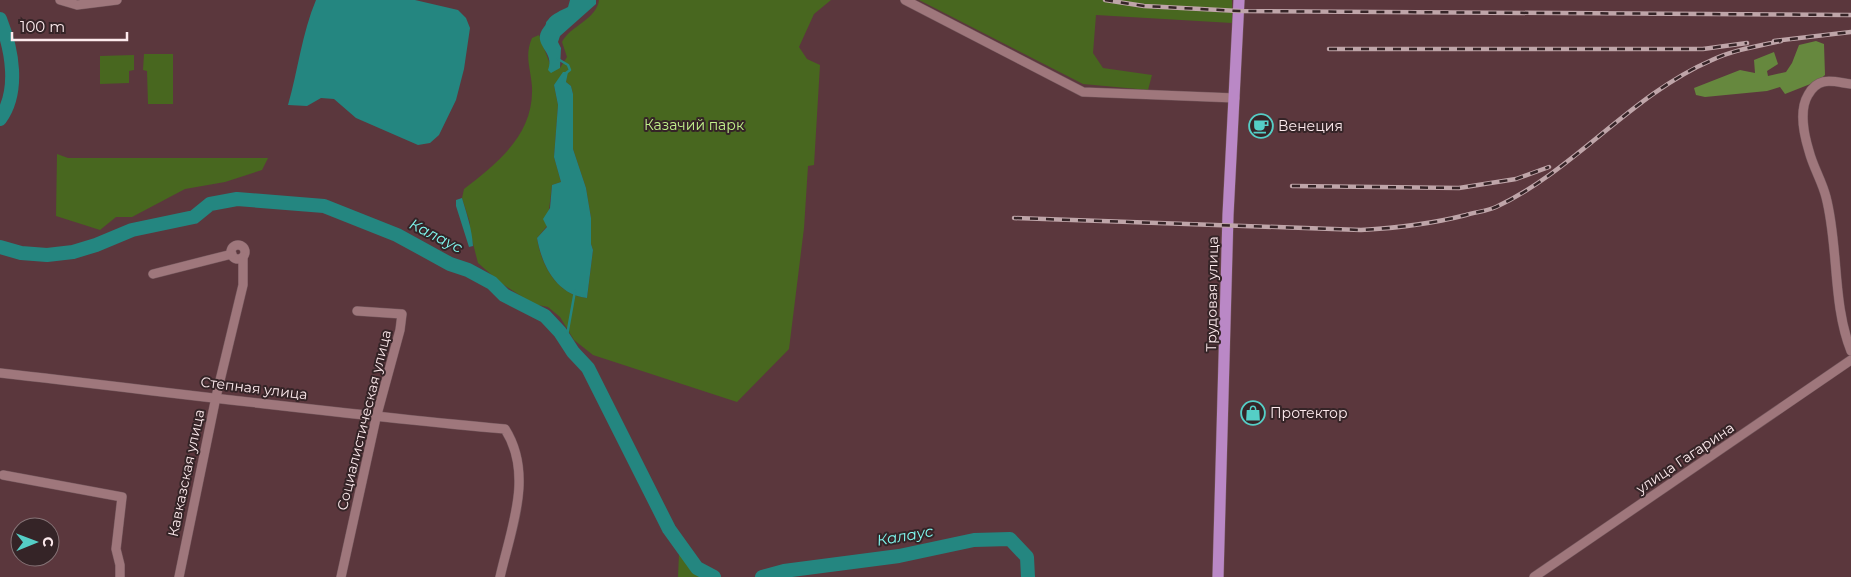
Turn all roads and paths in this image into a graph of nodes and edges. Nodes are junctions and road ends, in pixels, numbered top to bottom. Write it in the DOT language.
graph roads {
  1 [pos="60,0"];
  2 [pos="117,0"];
  3 [pos="905,0"];
  4 [pos="1239,5"];
  5 [pos="1851,84"];
  6 [pos="1235,98"];
  7 [pos="153,274"];
  8 [pos="357,311"];
  9 [pos="1851,351"];
  10 [pos="1851,360"];
  11 [pos="0,373"];
  12 [pos="216,397"];
  13 [pos="376,418"];
  14 [pos="3,475"];
  15 [pos="120,577"];
  16 [pos="179,577"];
  17 [pos="341,577"];
  18 [pos="500,577"];
  19 [pos="1218,577"];
  20 [pos="1534,577"];
  1 -- 2 [label="street"];
  3 -- 6 [label="street"];
  4 -- 6 [label="main road, Трудовая улица"];
  5 -- 9 [label="street"];
  6 -- 19 [label="main road, Трудовая улица"];
  7 -- 12 [label="street, Кавказская улица"];
  8 -- 13 [label="street, Социалистическая улица"];
  10 -- 20 [label="street, улица Гагарина"];
  11 -- 12 [label="street, Степная улица"];
  12 -- 13 [label="street, Степная улица"];
  12 -- 16 [label="street, Кавказская улица"];
  13 -- 17 [label="street, Социалистическая улица"];
  13 -- 18 [label="street, Степная улица"];
  14 -- 15 [label="street"];
}
